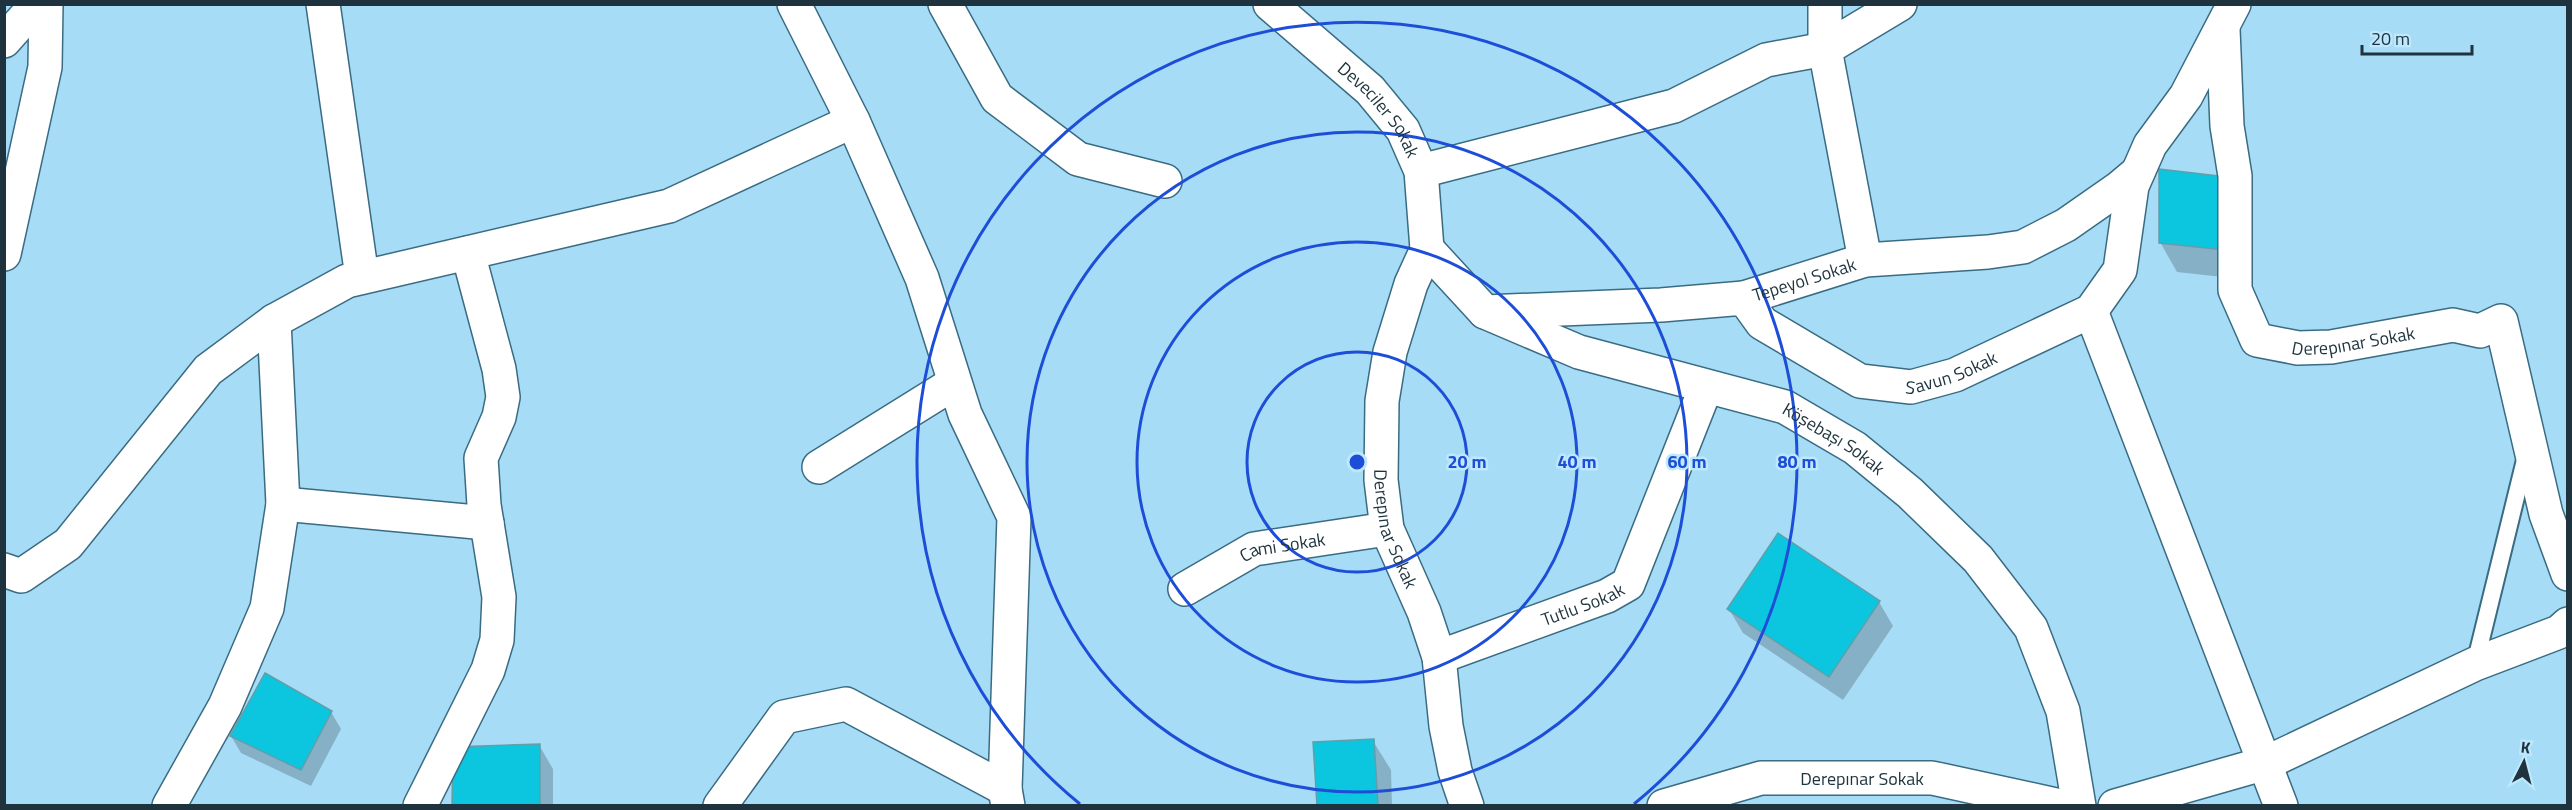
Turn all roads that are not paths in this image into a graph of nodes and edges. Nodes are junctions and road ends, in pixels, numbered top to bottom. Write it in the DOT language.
graph roads {
  1 [pos="37,4"];
  2 [pos="46,4"];
  3 [pos="323,4"];
  4 [pos="794,4"];
  5 [pos="945,4"];
  6 [pos="1270,4"];
  7 [pos="1825,4"];
  8 [pos="1900,4"];
  9 [pos="2229,17"];
  10 [pos="4,41"];
  11 [pos="1825,49"];
  12 [pos="853,121"];
  13 [pos="1421,171"];
  14 [pos="2138,172"];
  15 [pos="1165,181"];
  16 [pos="1427,249"];
  17 [pos="468,253"];
  18 [pos="4,254"];
  19 [pos="1865,260"];
  20 [pos="362,278"];
  21 [pos="1744,298"];
  22 [pos="2091,311"];
  23 [pos="1485,312"];
  24 [pos="274,321"];
  25 [pos="954,383"];
  26 [pos="1706,387"];
  27 [pos="2529,441"];
  28 [pos="819,467"];
  29 [pos="283,504"];
  30 [pos="487,524"];
  31 [pos="1387,529"];
  32 [pos="4,570"];
  33 [pos="2568,574"];
  34 [pos="1185,589"];
  35 [pos="2568,624"];
  36 [pos="1439,657"];
  37 [pos="2475,664"];
  38 [pos="2266,763"];
  39 [pos="1006,797"];
  40 [pos="1464,805"];
  41 [pos="169,806"];
  42 [pos="420,806"];
  43 [pos="720,806"];
  44 [pos="1664,806"];
  45 [pos="2061,806"];
  46 [pos="2079,806"];
  47 [pos="2115,806"];
  48 [pos="2281,806"];
  1 -- 10 [label="street"];
  2 -- 18 [label="street"];
  3 -- 20 [label="street"];
  4 -- 12 [label="street"];
  5 -- 15 [label="street"];
  6 -- 13 [label="street, Deveciler Sokak"];
  7 -- 11 [label="street"];
  8 -- 11 [label="street"];
  9 -- 14 [label="street, Savun Sokak"];
  9 -- 27 [label="street, Derepınar Sokak"];
  11 -- 13 [label="street"];
  11 -- 19 [label="street"];
  12 -- 17 [label="street"];
  12 -- 25 [label="street"];
  13 -- 16 [label="street, Deveciler Sokak"];
  14 -- 19 [label="street, Tepeyol Sokak"];
  14 -- 22 [label="street, Savun Sokak"];
  16 -- 23 [label="street, Köşebaşı Sokak"];
  16 -- 31 [label="street, Derepınar Sokak"];
  17 -- 20 [label="street"];
  17 -- 30 [label="street"];
  19 -- 21 [label="street, Tepeyol Sokak"];
  20 -- 24 [label="street"];
  21 -- 22 [label="street, Savun Sokak"];
  21 -- 23 [label="street"];
  22 -- 38 [label="street"];
  23 -- 26 [label="street, Köşebaşı Sokak"];
  24 -- 29 [label="street"];
  24 -- 32 [label="street"];
  25 -- 28 [label="street"];
  25 -- 39 [label="street"];
  26 -- 36 [label="street, Tutlu Sokak"];
  26 -- 46 [label="street, Köşebaşı Sokak"];
  27 -- 33 [label="street, Derepınar Sokak"];
  27 -- 37 [label="lane"];
  29 -- 30 [label="street"];
  29 -- 41 [label="street"];
  30 -- 42 [label="street"];
  31 -- 34 [label="street, Cami Sokak"];
  31 -- 36 [label="street, Derepınar Sokak"];
  35 -- 37 [label="street"];
  36 -- 40 [label="street, Derepınar Sokak"];
  37 -- 38 [label="street"];
  38 -- 47 [label="street"];
  38 -- 48 [label="street"];
  39 -- 43 [label="street"];
  44 -- 45 [label="street, Derepınar Sokak"];
}
